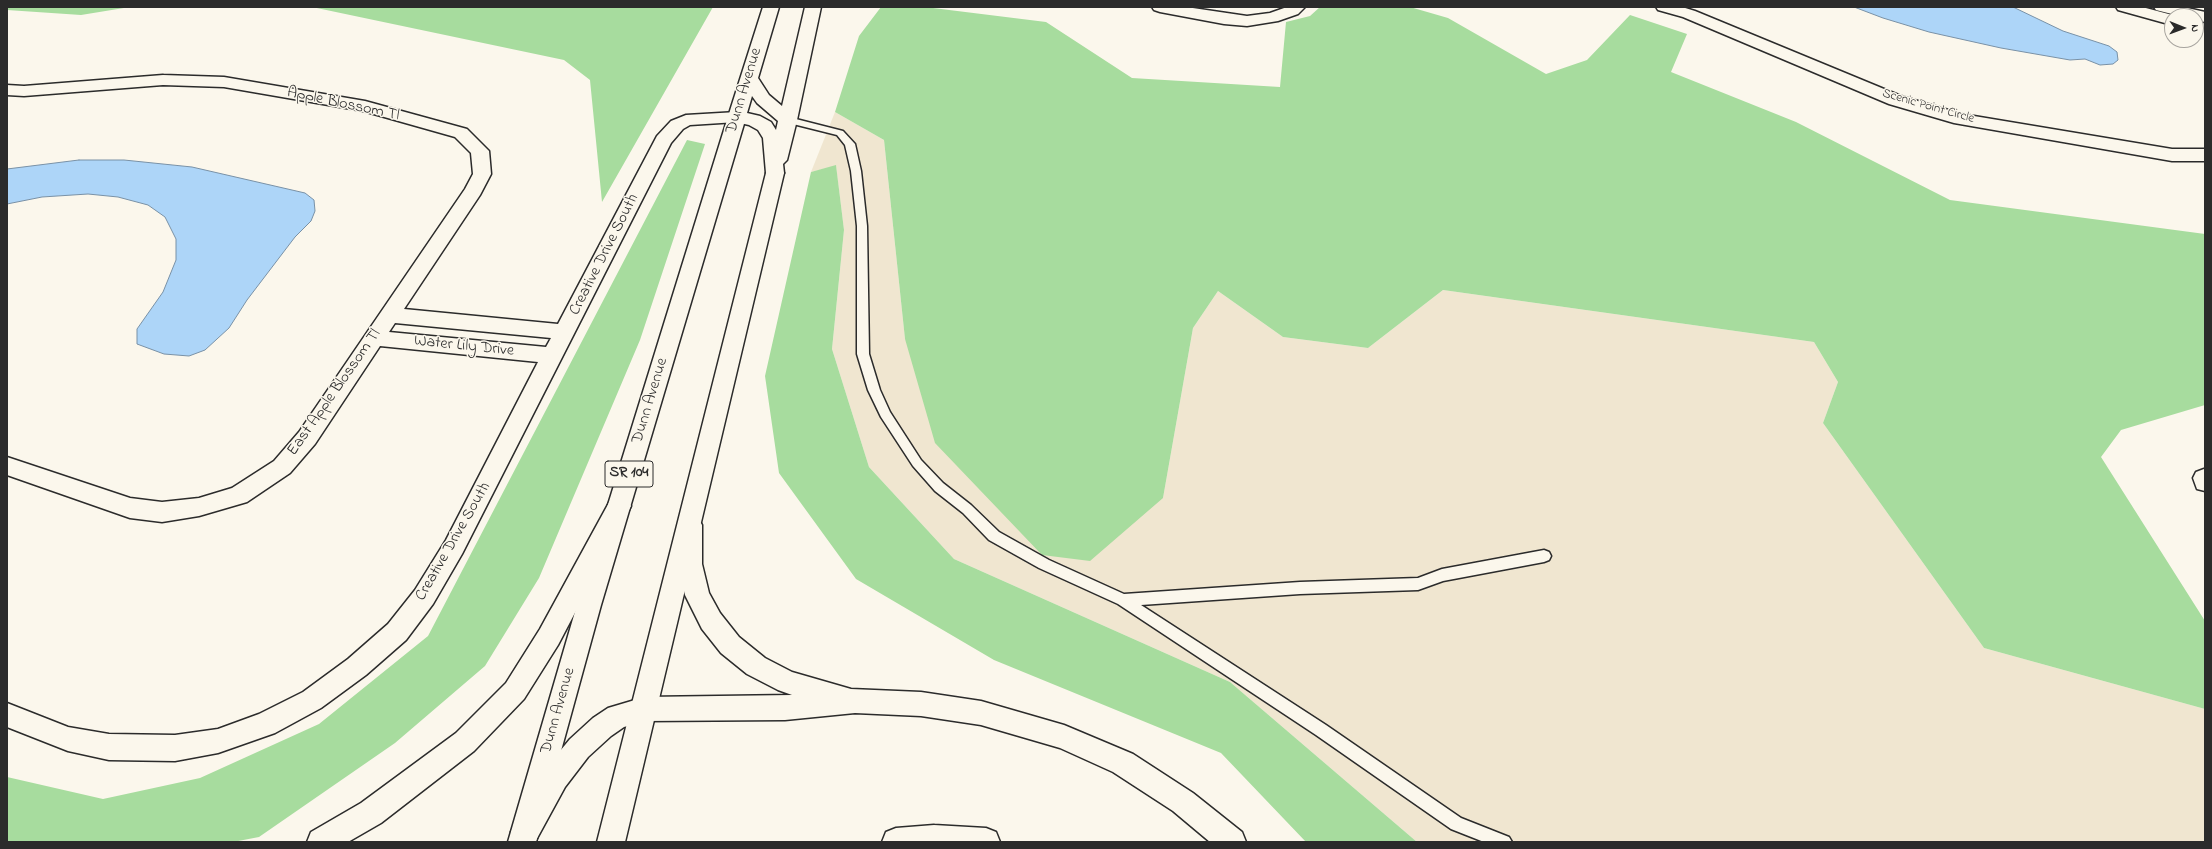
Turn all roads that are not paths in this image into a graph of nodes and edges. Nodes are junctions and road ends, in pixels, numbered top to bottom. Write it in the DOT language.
graph roads {
  1 [pos="771,7"];
  2 [pos="813,7"];
  3 [pos="1160,7"];
  4 [pos="1297,7"];
  5 [pos="1664,7"];
  6 [pos="2124,7"];
  7 [pos="2162,7"];
  8 [pos="2205,17"];
  9 [pos="2164,18"];
  10 [pos="749,78"];
  11 [pos="7,90"];
  12 [pos="737,117"];
  13 [pos="788,120"];
  14 [pos="2205,155"];
  15 [pos="775,173"];
  16 [pos="390,315"];
  17 [pos="566,332"];
  18 [pos="374,338"];
  19 [pos="553,356"];
  20 [pos="7,466"];
  21 [pos="619,506"];
  22 [pos="690,525"];
  23 [pos="1544,556"];
  24 [pos="1123,600"];
  25 [pos="855,701"];
  26 [pos="645,709"];
  27 [pos="7,715"];
  28 [pos="523,837"];
  29 [pos="321,842"];
  30 [pos="611,842"];
  31 [pos="896,842"];
  32 [pos="986,842"];
  33 [pos="1232,842"];
  34 [pos="1504,842"];
  1 -- 10 [label="main road, Dunn Avenue / SR 104"];
  2 -- 13 [label="main road"];
  3 -- 4 [label="main road"];
  5 -- 14 [label="main road, Scenic Point Circle"];
  6 -- 9 [label="main road"];
  7 -- 8 [label="main road"];
  10 -- 12 [label="main road, Dunn Avenue / SR 104"];
  10 -- 13 [label="main road"];
  11 -- 16 [label="main road, Apple Blossom Tl"];
  12 -- 15 [label="main road, Creative Drive South"];
  12 -- 17 [label="main road, Creative Drive South"];
  12 -- 21 [label="main road, Dunn Avenue / SR 104"];
  13 -- 15 [label="main road"];
  13 -- 24 [label="lane"];
  15 -- 22 [label="main road"];
  16 -- 17 [label="main road, Water Lily Drive"];
  16 -- 18 [label="main road, East Apple Blossom Tl"];
  17 -- 19 [label="main road, Creative Drive South"];
  18 -- 19 [label="main road, Water Lily Drive"];
  18 -- 20 [label="main road, East Apple Blossom Tl"];
  19 -- 27 [label="main road, Creative Drive South"];
  21 -- 28 [label="main road, Dunn Avenue / SR 104"];
  21 -- 29 [label="main road"];
  22 -- 25 [label="main road"];
  22 -- 26 [label="main road"];
  23 -- 24 [label="lane"];
  24 -- 34 [label="lane"];
  25 -- 26 [label="main road"];
  25 -- 33 [label="main road"];
  26 -- 28 [label="main road"];
  26 -- 30 [label="main road"];
  31 -- 32 [label="main road"];
}
